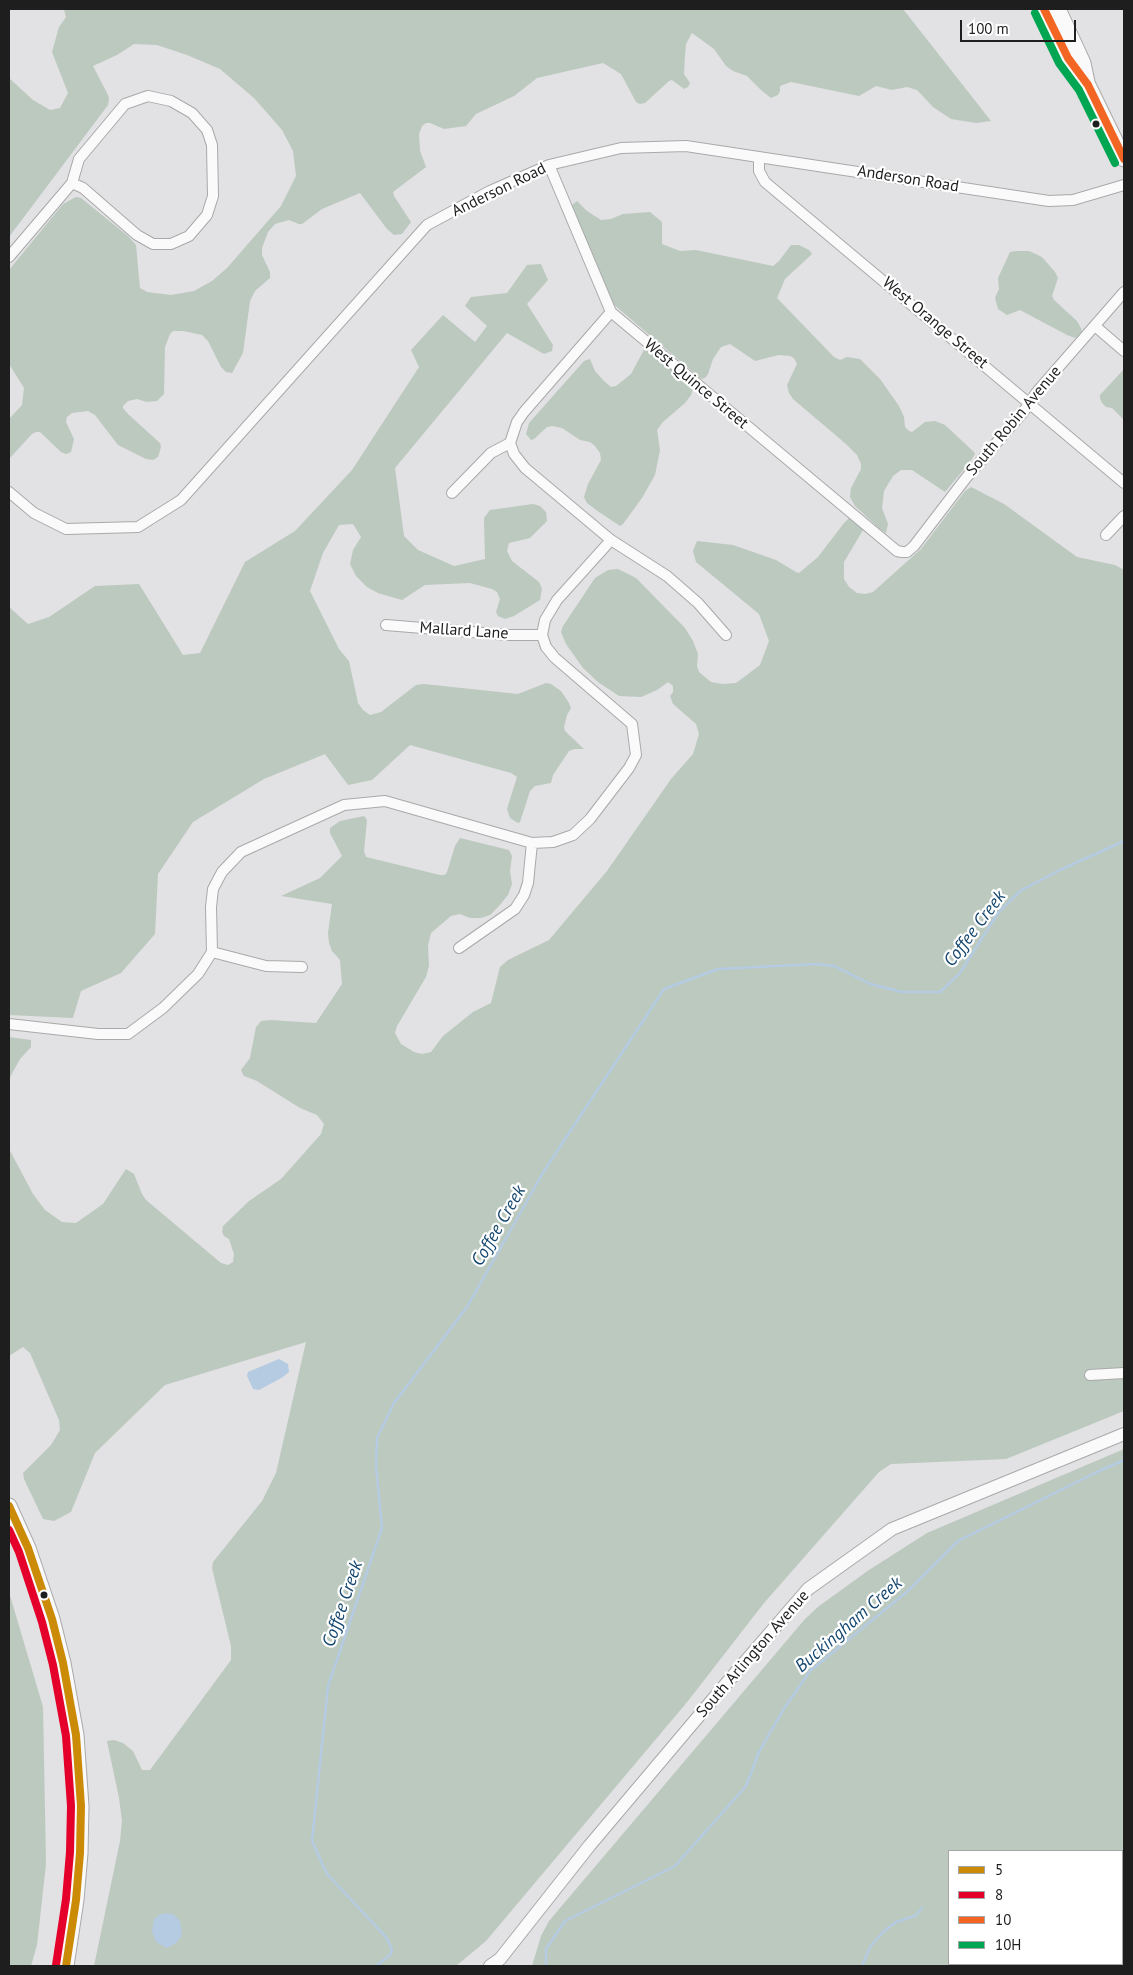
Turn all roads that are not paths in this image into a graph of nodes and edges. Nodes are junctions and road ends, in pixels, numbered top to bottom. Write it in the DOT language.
graph roads {
  1 [pos="1044,9"];
  2 [pos="1058,9"];
  3 [pos="1088,86"];
  4 [pos="759,156"];
  5 [pos="1124,159"];
  6 [pos="549,165"];
  7 [pos="72,183"];
  8 [pos="1124,185"];
  9 [pos="9,257"];
  10 [pos="1124,292"];
  11 [pos="611,312"];
  12 [pos="1095,326"];
  13 [pos="1124,351"];
  14 [pos="1030,402"];
  15 [pos="510,442"];
  16 [pos="1124,483"];
  17 [pos="9,492"];
  18 [pos="452,493"];
  19 [pos="1124,516"];
  20 [pos="1106,535"];
  21 [pos="610,540"];
  22 [pos="908,552"];
  23 [pos="386,625"];
  24 [pos="542,635"];
  25 [pos="726,635"];
  26 [pos="532,843"];
  27 [pos="459,948"];
  28 [pos="212,952"];
  29 [pos="302,967"];
  30 [pos="9,1024"];
  31 [pos="1124,1373"];
  32 [pos="1090,1376"];
  33 [pos="1124,1434"];
  34 [pos="9,1506"];
  35 [pos="66,1966"];
  36 [pos="490,1966"];
  1 -- 3 [label="highway"];
  2 -- 3 [label="highway"];
  3 -- 5 [label="highway"];
  4 -- 6 [label="street, Anderson Road"];
  4 -- 8 [label="street, Anderson Road"];
  4 -- 14 [label="street, West Orange Street"];
  6 -- 11 [label="street, West Quince Street"];
  6 -- 17 [label="street, Anderson Road"];
  7 -- 7 [label="street"];
  7 -- 9 [label="street"];
  10 -- 12 [label="street, South Robin Avenue"];
  11 -- 15 [label="street"];
  11 -- 22 [label="street, West Quince Street"];
  12 -- 13 [label="street"];
  12 -- 14 [label="street, South Robin Avenue"];
  14 -- 16 [label="street, West Orange Street"];
  14 -- 22 [label="street, South Robin Avenue"];
  15 -- 18 [label="street"];
  15 -- 21 [label="street"];
  19 -- 20 [label="street"];
  21 -- 24 [label="street"];
  21 -- 25 [label="street"];
  23 -- 24 [label="street, Mallard Lane"];
  24 -- 26 [label="street"];
  26 -- 27 [label="street"];
  26 -- 28 [label="street"];
  28 -- 29 [label="street"];
  28 -- 30 [label="street"];
  31 -- 32 [label="street"];
  33 -- 36 [label="main road, South Arlington Avenue"];
  34 -- 35 [label="highway"];
}
